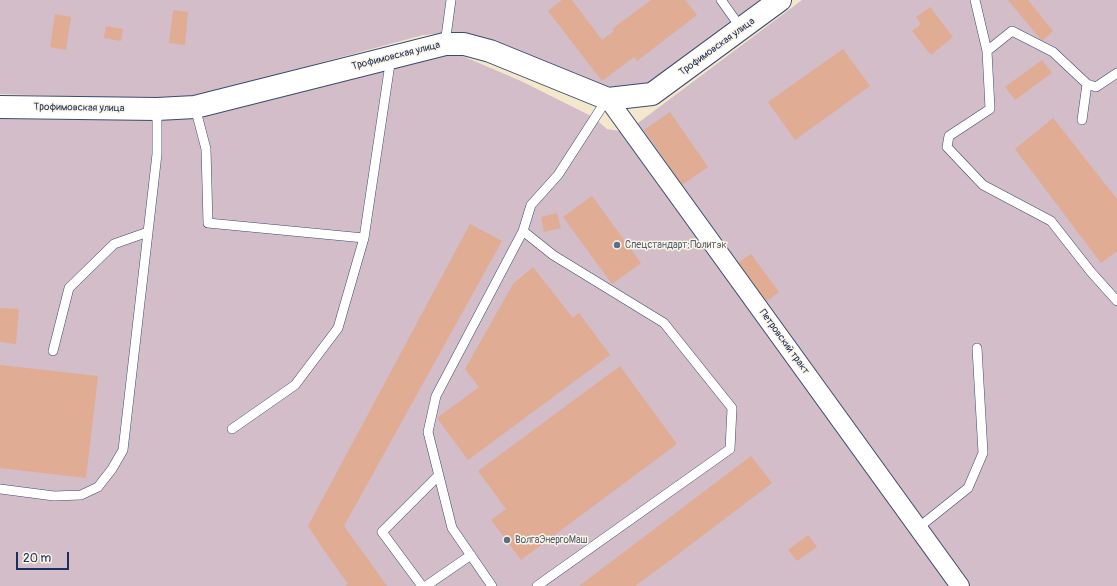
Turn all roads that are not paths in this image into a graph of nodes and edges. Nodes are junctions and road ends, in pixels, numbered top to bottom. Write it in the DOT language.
graph roads {
  1 [pos="451,0"];
  2 [pos="721,0"];
  3 [pos="780,0"];
  4 [pos="975,0"];
  5 [pos="742,29"];
  6 [pos="445,44"];
  7 [pos="987,50"];
  8 [pos="391,57"];
  9 [pos="1117,73"];
  10 [pos="1087,84"];
  11 [pos="608,99"];
  12 [pos="0,107"];
  13 [pos="195,108"];
  14 [pos="157,109"];
  15 [pos="1082,120"];
  16 [pos="523,231"];
  17 [pos="148,232"];
  18 [pos="364,238"];
  19 [pos="1117,301"];
  20 [pos="977,348"];
  21 [pos="53,351"];
  22 [pos="232,429"];
  23 [pos="439,475"];
  24 [pos="0,488"];
  25 [pos="918,528"];
  26 [pos="471,555"];
  27 [pos="422,586"];
  28 [pos="426,586"];
  29 [pos="492,586"];
  30 [pos="537,586"];
  31 [pos="960,586"];
  1 -- 6 [label="lane"];
  2 -- 5 [label="lane"];
  3 -- 5 [label="street, Трофимовская улица"];
  4 -- 7 [label="lane"];
  5 -- 11 [label="street, Трофимовская улица"];
  6 -- 8 [label="street, Трофимовская улица"];
  6 -- 11 [label="street, Трофимовская улица"];
  7 -- 10 [label="lane"];
  7 -- 19 [label="lane"];
  8 -- 13 [label="street, Трофимовская улица"];
  8 -- 18 [label="lane"];
  9 -- 10 [label="lane"];
  10 -- 15 [label="lane"];
  11 -- 16 [label="lane"];
  11 -- 25 [label="street, Петровский тракт"];
  12 -- 14 [label="street, Трофимовская улица"];
  13 -- 14 [label="street, Трофимовская улица"];
  13 -- 18 [label="lane"];
  14 -- 17 [label="lane"];
  16 -- 23 [label="lane"];
  16 -- 30 [label="lane"];
  17 -- 21 [label="lane"];
  17 -- 24 [label="lane"];
  18 -- 22 [label="lane"];
  20 -- 25 [label="lane"];
  23 -- 26 [label="lane"];
  23 -- 27 [label="lane"];
  25 -- 31 [label="street, Петровский тракт"];
  26 -- 28 [label="lane"];
  26 -- 29 [label="lane"];
}
